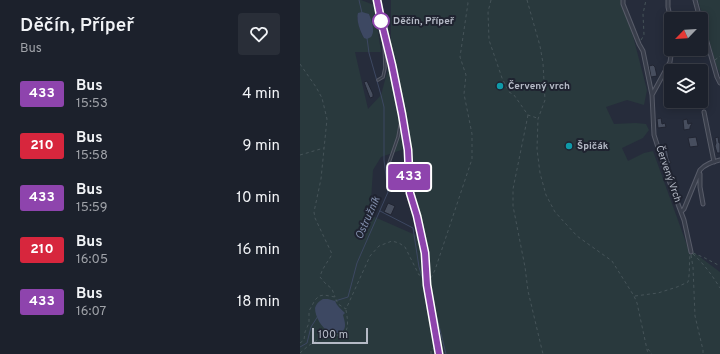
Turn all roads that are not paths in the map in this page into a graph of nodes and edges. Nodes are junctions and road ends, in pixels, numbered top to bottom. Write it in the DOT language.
graph roads {
  1 [pos="377,0"];
  2 [pos="623,0"];
  3 [pos="668,0"];
  4 [pos="695,0"];
  5 [pos="669,12"];
  6 [pos="699,12"];
  7 [pos="384,36"];
  8 [pos="708,44"];
  9 [pos="671,56"];
  10 [pos="378,80"];
  11 [pos="720,83"];
  12 [pos="652,95"];
  13 [pos="704,112"];
  14 [pos="402,114"];
  15 [pos="720,160"];
  16 [pos="714,162"];
  17 [pos="393,171"];
  18 [pos="700,173"];
  19 [pos="703,204"];
  20 [pos="681,212"];
  21 [pos="691,252"];
  22 [pos="438,354"];
  1 -- 7 [label="street"];
  2 -- 12 [label="street, Červený Vrch"];
  3 -- 5 [label="street"];
  4 -- 6 [label="street"];
  7 -- 10 [label="lane"];
  7 -- 14 [label="street"];
  8 -- 11 [label="street"];
  9 -- 12 [label="street"];
  12 -- 20 [label="street, Červený Vrch"];
  13 -- 16 [label="street"];
  14 -- 17 [label="lane"];
  14 -- 22 [label="street"];
  15 -- 16 [label="street"];
  16 -- 18 [label="street"];
  18 -- 19 [label="street"];
  18 -- 20 [label="street"];
  20 -- 21 [label="street, Červený Vrch"];
}
